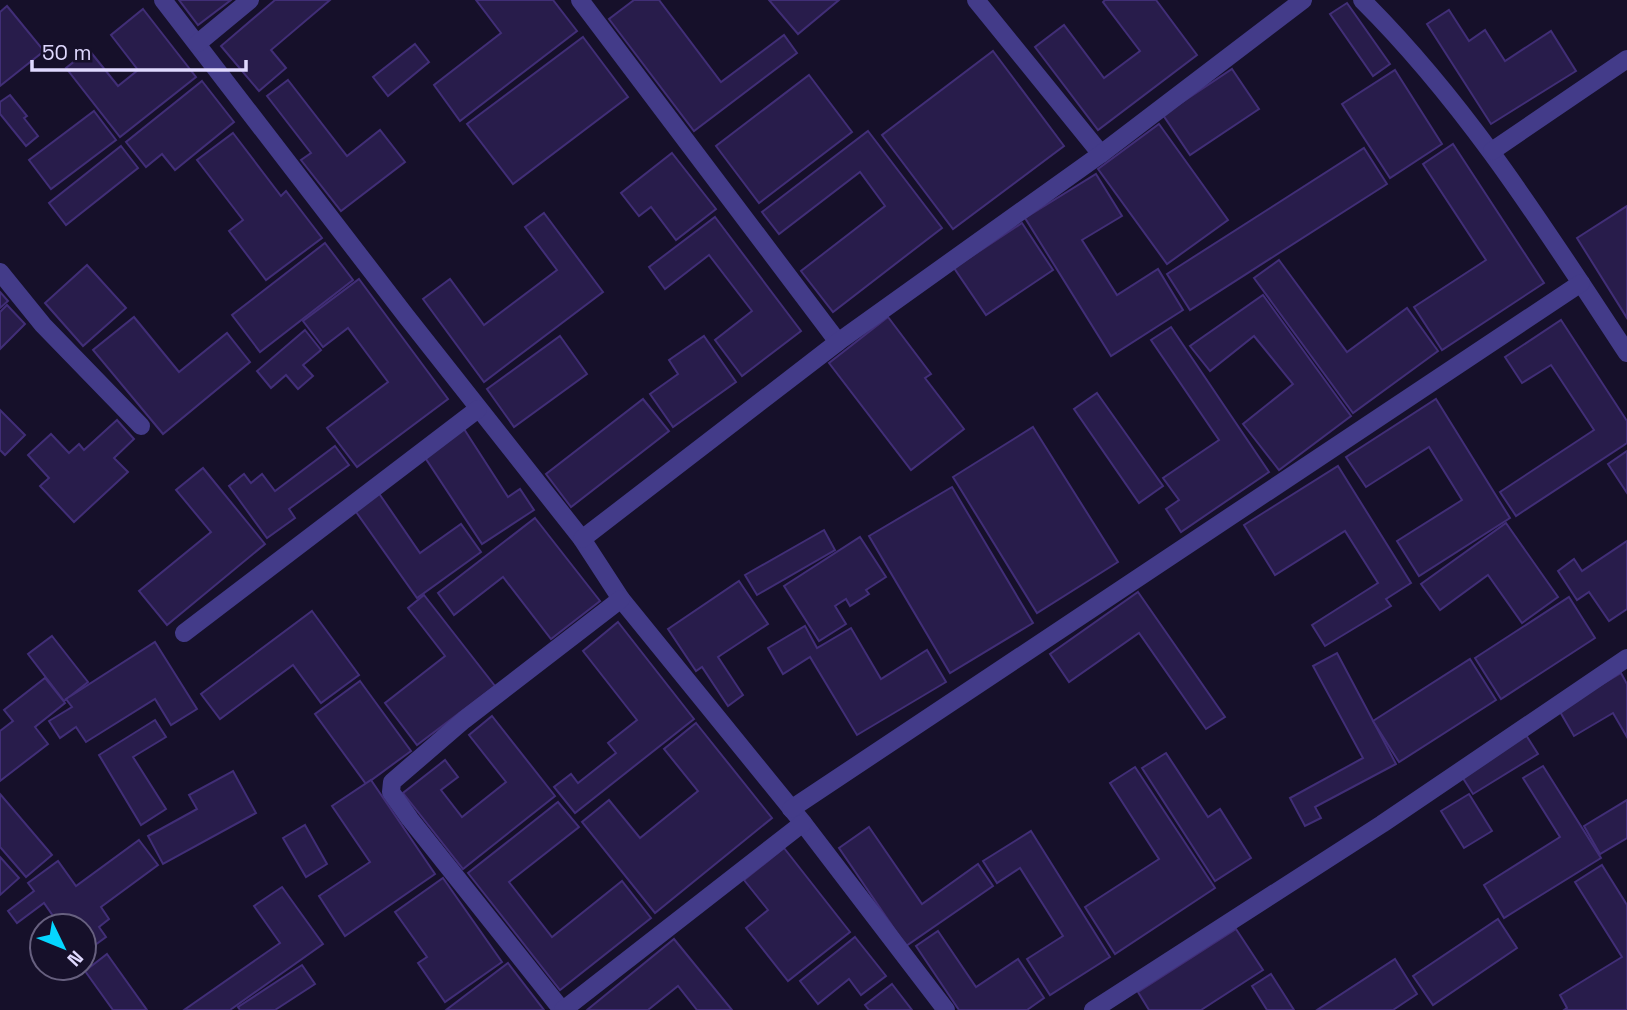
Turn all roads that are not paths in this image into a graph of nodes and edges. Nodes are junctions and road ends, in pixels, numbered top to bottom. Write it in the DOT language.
graph roads {
  1 [pos="163,0"];
  2 [pos="250,0"];
  3 [pos="580,0"];
  4 [pos="976,0"];
  5 [pos="1303,0"];
  6 [pos="1362,0"];
  7 [pos="198,43"];
  8 [pos="1627,59"];
  9 [pos="1492,151"];
  10 [pos="1101,153"];
  11 [pos="0,272"];
  12 [pos="1581,283"];
  13 [pos="838,342"];
  14 [pos="1627,353"];
  15 [pos="478,409"];
  16 [pos="141,426"];
  17 [pos="582,539"];
  18 [pos="621,599"];
  19 [pos="184,633"];
  20 [pos="1627,658"];
  21 [pos="791,809"];
  22 [pos="803,823"];
  23 [pos="563,1010"];
  24 [pos="946,1010"];
  25 [pos="1093,1010"];
  1 -- 7 [label="street"];
  2 -- 7 [label="street"];
  3 -- 13 [label="street"];
  4 -- 10 [label="street"];
  5 -- 10 [label="street"];
  6 -- 9 [label="street"];
  7 -- 15 [label="street"];
  8 -- 9 [label="street"];
  9 -- 12 [label="street"];
  10 -- 13 [label="street"];
  11 -- 16 [label="street"];
  12 -- 14 [label="street"];
  12 -- 21 [label="street"];
  13 -- 17 [label="street"];
  15 -- 17 [label="street"];
  15 -- 19 [label="street"];
  17 -- 18 [label="street"];
  18 -- 21 [label="street"];
  18 -- 23 [label="street"];
  20 -- 25 [label="street"];
  21 -- 22 [label="street"];
  22 -- 23 [label="street"];
  22 -- 24 [label="street"];
}
